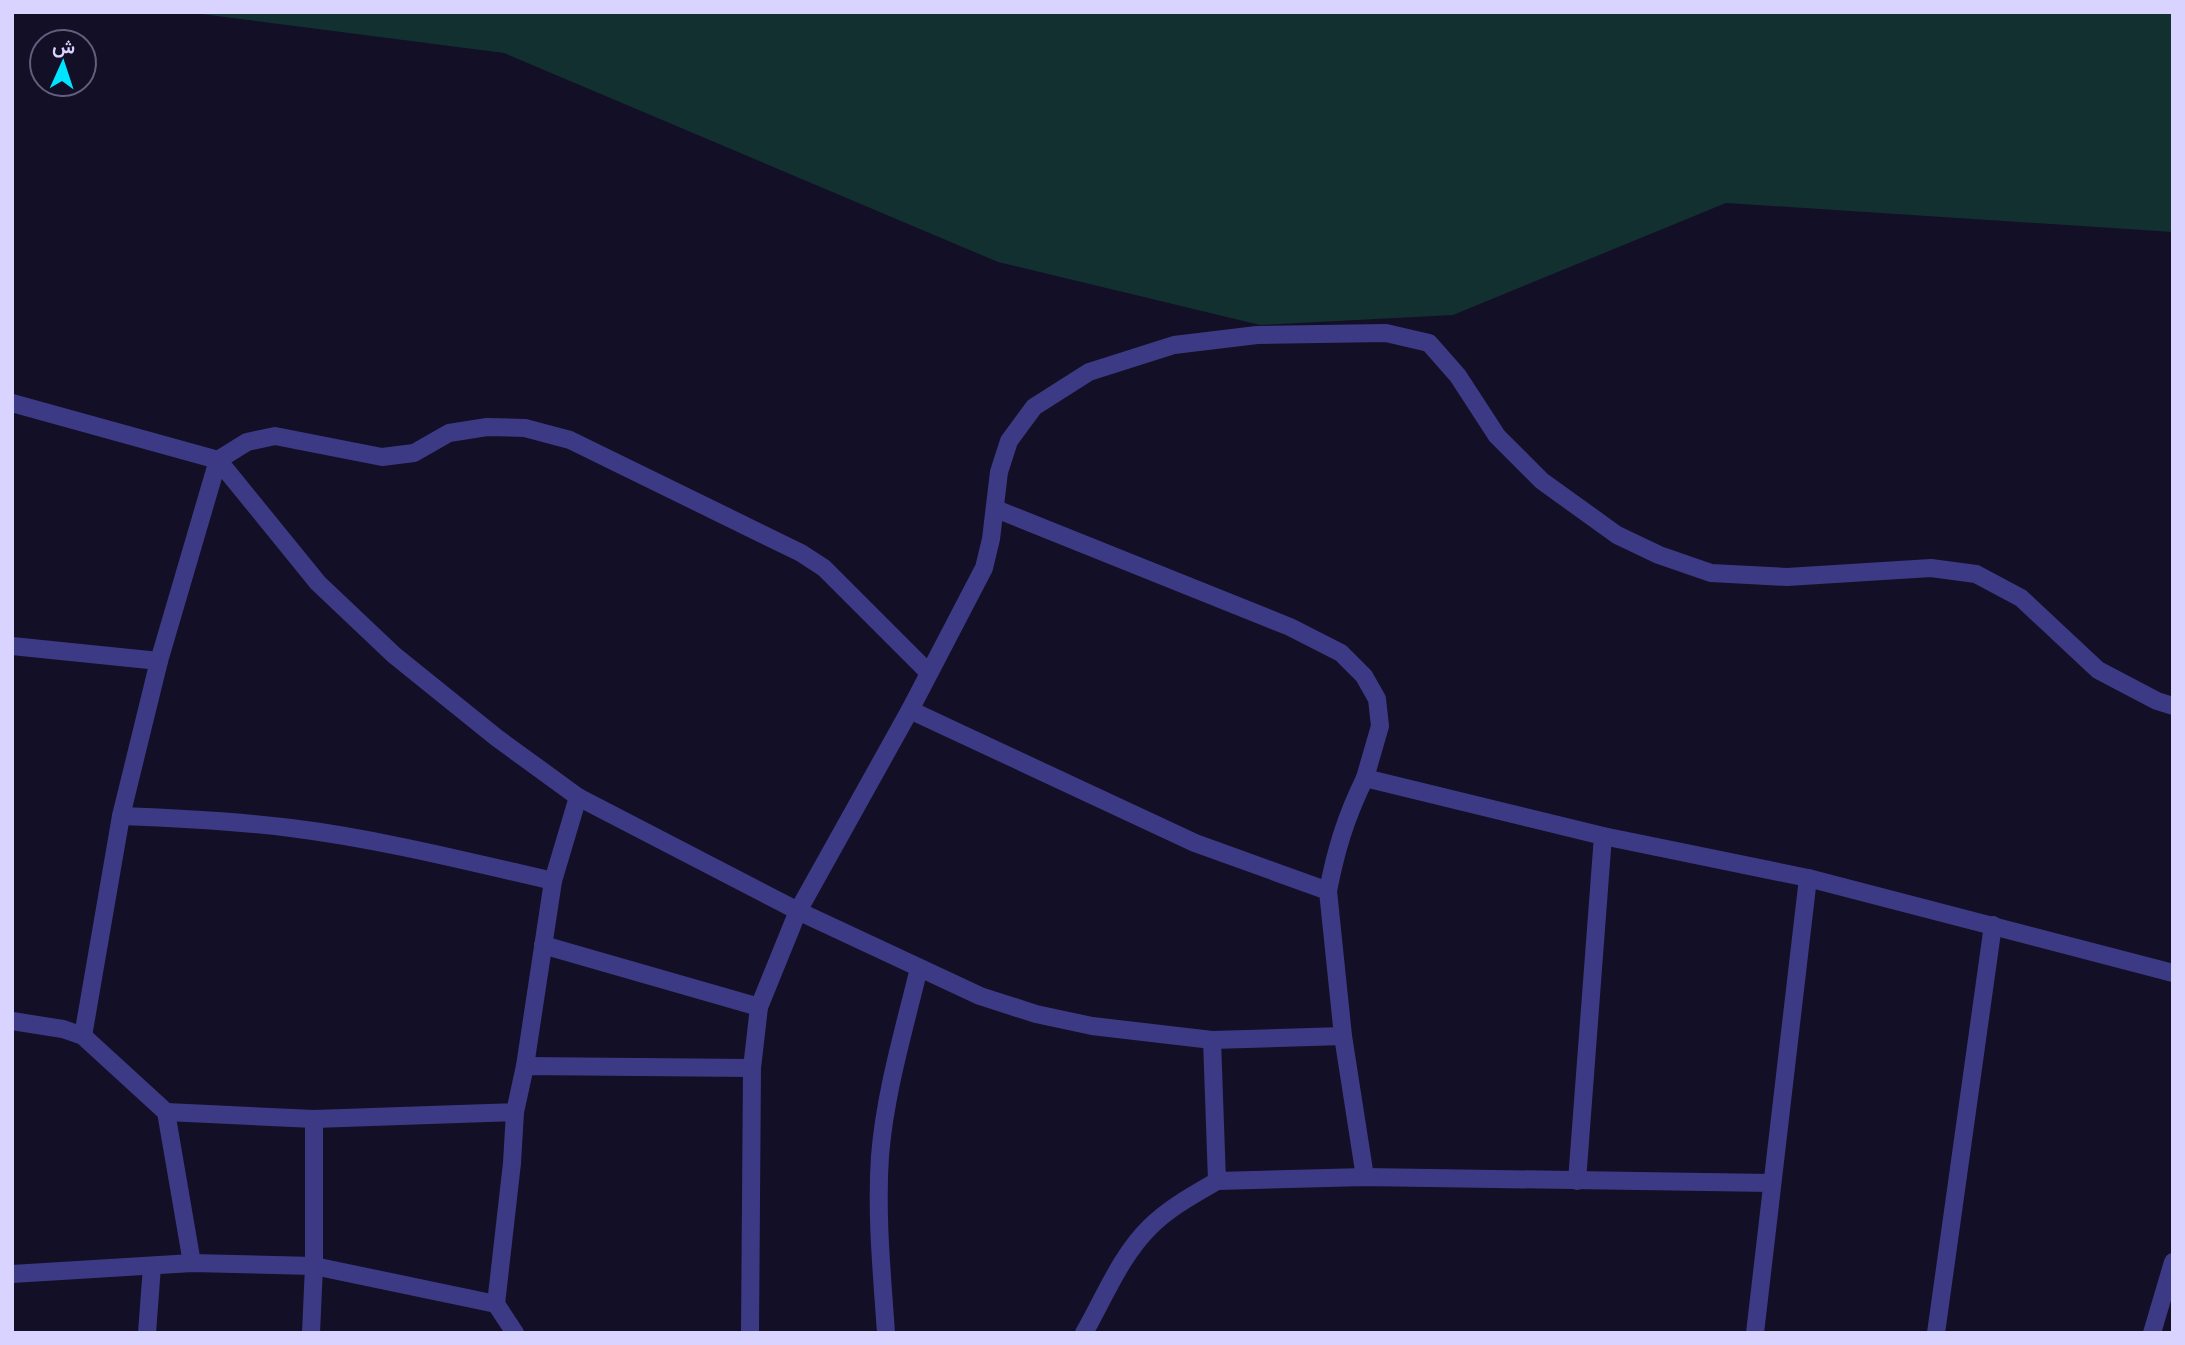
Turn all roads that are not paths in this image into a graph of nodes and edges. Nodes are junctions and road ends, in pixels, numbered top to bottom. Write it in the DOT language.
graph roads {
  1 [pos="12,403"];
  2 [pos="218,460"];
  3 [pos="996,509"];
  4 [pos="12,646"];
  5 [pos="159,661"];
  6 [pos="929,673"];
  7 [pos="2173,706"];
  8 [pos="910,710"];
  9 [pos="1365,778"];
  10 [pos="578,797"];
  11 [pos="121,816"];
  12 [pos="1603,836"];
  13 [pos="1808,878"];
  14 [pos="553,880"];
  15 [pos="1328,891"];
  16 [pos="798,911"];
  17 [pos="1993,925"];
  18 [pos="543,945"];
  19 [pos="919,968"];
  20 [pos="2173,973"];
  21 [pos="759,1007"];
  22 [pos="12,1021"];
  23 [pos="83,1036"];
  24 [pos="1343,1036"];
  25 [pos="1212,1040"];
  26 [pos="525,1066"];
  27 [pos="752,1068"];
  28 [pos="166,1112"];
  29 [pos="515,1112"];
  30 [pos="314,1119"];
  31 [pos="1365,1177"];
  32 [pos="1217,1181"];
  33 [pos="1577,1181"];
  34 [pos="1771,1183"];
  35 [pos="2173,1262"];
  36 [pos="192,1263"];
  37 [pos="152,1266"];
  38 [pos="314,1266"];
  39 [pos="12,1274"];
  40 [pos="496,1304"];
  41 [pos="147,1333"];
  42 [pos="311,1333"];
  43 [pos="515,1333"];
  44 [pos="750,1333"];
  45 [pos="886,1333"];
  46 [pos="1084,1333"];
  47 [pos="1755,1333"];
  48 [pos="1936,1333"];
  49 [pos="2152,1333"];
  1 -- 2 [label="street"];
  2 -- 5 [label="street"];
  2 -- 6 [label="street"];
  2 -- 10 [label="street"];
  3 -- 6 [label="street"];
  3 -- 7 [label="street"];
  3 -- 9 [label="street"];
  4 -- 5 [label="street"];
  5 -- 11 [label="street"];
  6 -- 8 [label="street"];
  8 -- 15 [label="street"];
  8 -- 16 [label="street"];
  9 -- 12 [label="street"];
  9 -- 15 [label="street"];
  10 -- 14 [label="street"];
  10 -- 16 [label="street"];
  11 -- 14 [label="street"];
  11 -- 23 [label="street"];
  12 -- 13 [label="street"];
  12 -- 33 [label="street"];
  13 -- 17 [label="street"];
  13 -- 34 [label="street"];
  14 -- 18 [label="street"];
  15 -- 24 [label="street"];
  16 -- 19 [label="street"];
  16 -- 21 [label="street"];
  17 -- 20 [label="street"];
  17 -- 48 [label="street"];
  18 -- 21 [label="street"];
  18 -- 26 [label="street"];
  19 -- 25 [label="street"];
  19 -- 45 [label="street"];
  21 -- 27 [label="street"];
  22 -- 23 [label="street"];
  23 -- 28 [label="street"];
  24 -- 25 [label="street"];
  24 -- 31 [label="street"];
  25 -- 32 [label="street"];
  26 -- 27 [label="street"];
  26 -- 29 [label="street"];
  27 -- 44 [label="street"];
  28 -- 30 [label="street"];
  28 -- 36 [label="street"];
  29 -- 30 [label="street"];
  29 -- 40 [label="street"];
  30 -- 38 [label="street"];
  31 -- 32 [label="street"];
  31 -- 33 [label="street"];
  32 -- 46 [label="street"];
  33 -- 34 [label="street"];
  34 -- 47 [label="street"];
  35 -- 49 [label="street"];
  36 -- 37 [label="street"];
  36 -- 38 [label="street"];
  37 -- 39 [label="street"];
  37 -- 41 [label="street"];
  38 -- 40 [label="street"];
  38 -- 42 [label="street"];
  40 -- 43 [label="street"];
}
